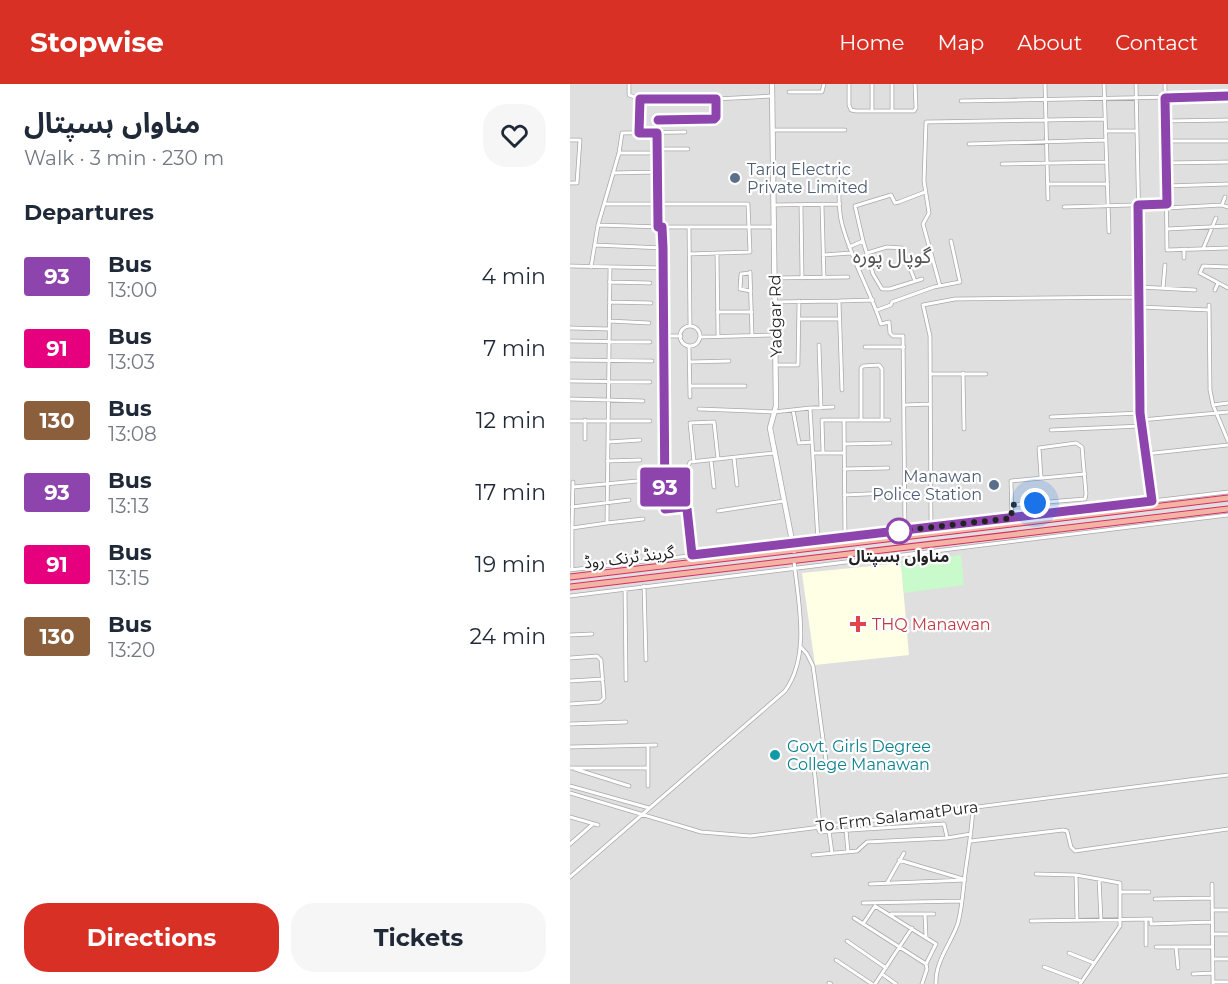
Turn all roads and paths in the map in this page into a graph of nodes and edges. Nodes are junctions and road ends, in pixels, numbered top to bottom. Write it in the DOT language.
graph roads {
  1 [pos="629,84"];
  2 [pos="772,84"];
  3 [pos="824,84"];
  4 [pos="849,84"];
  5 [pos="872,84"];
  6 [pos="892,84"];
  7 [pos="915,84"];
  8 [pos="1045,84"];
  9 [pos="1104,84"];
  10 [pos="1136,84"];
  11 [pos="1165,84"];
  12 [pos="789,92"];
  13 [pos="772,96"];
  14 [pos="1228,96"];
  15 [pos="1105,98"];
  16 [pos="1136,98"];
  17 [pos="1165,98"];
  18 [pos="640,99"];
  19 [pos="716,99"];
  20 [pos="1045,99"];
  21 [pos="961,101"];
  22 [pos="872,111"];
  23 [pos="892,111"];
  24 [pos="1105,119"];
  25 [pos="658,120"];
  26 [pos="1046,120"];
  27 [pos="1228,120"];
  28 [pos="1166,121"];
  29 [pos="773,130"];
  30 [pos="846,130"];
  31 [pos="1106,131"];
  32 [pos="1137,131"];
  33 [pos="685,132"];
  34 [pos="639,133"];
  35 [pos="657,133"];
  36 [pos="570,140"];
  37 [pos="1106,140"];
  38 [pos="1166,141"];
  39 [pos="1228,141"];
  40 [pos="1046,142"];
  41 [pos="969,144"];
  42 [pos="688,148"];
  43 [pos="657,151"];
  44 [pos="619,153"];
  45 [pos="1107,162"];
  46 [pos="1228,162"];
  47 [pos="1047,163"];
  48 [pos="1166,163"];
  49 [pos="1002,164"];
  50 [pos="657,172"];
  51 [pos="613,173"];
  52 [pos="838,178"];
  53 [pos="570,183"];
  54 [pos="1048,184"];
  55 [pos="1107,184"];
  56 [pos="1228,184"];
  57 [pos="1167,186"];
  58 [pos="925,192"];
  59 [pos="1225,197"];
  60 [pos="1048,199"];
  61 [pos="604,204"];
  62 [pos="657,204"];
  63 [pos="840,204"];
  64 [pos="773,205"];
  65 [pos="801,205"];
  66 [pos="822,205"];
  67 [pos="1138,205"];
  68 [pos="1222,205"];
  69 [pos="1108,206"];
  70 [pos="1167,206"];
  71 [pos="1064,207"];
  72 [pos="1228,207"];
  73 [pos="1216,218"];
  74 [pos="598,225"];
  75 [pos="774,226"];
  76 [pos="1228,226"];
  77 [pos="660,227"];
  78 [pos="689,227"];
  79 [pos="749,227"];
  80 [pos="1213,227"];
  81 [pos="1167,229"];
  82 [pos="1109,232"];
  83 [pos="863,241"];
  84 [pos="951,241"];
  85 [pos="595,245"];
  86 [pos="849,247"];
  87 [pos="663,248"];
  88 [pos="1228,248"];
  89 [pos="1184,249"];
  90 [pos="1203,249"];
  91 [pos="717,253"];
  92 [pos="867,253"];
  93 [pos="689,254"];
  94 [pos="851,254"];
  95 [pos="824,255"];
  96 [pos="1184,258"];
  97 [pos="1165,265"];
  98 [pos="570,266"];
  99 [pos="591,267"];
  100 [pos="610,267"];
  101 [pos="1228,267"];
  102 [pos="663,268"];
  103 [pos="848,277"];
  104 [pos="774,278"];
  105 [pos="802,278"];
  106 [pos="824,278"];
  107 [pos="922,279"];
  108 [pos="915,281"];
  109 [pos="609,282"];
  110 [pos="650,283"];
  111 [pos="1218,283"];
  112 [pos="940,286"];
  113 [pos="1140,287"];
  114 [pos="1163,288"];
  115 [pos="1228,288"];
  116 [pos="1195,290"];
  117 [pos="1215,290"];
  118 [pos="751,291"];
  119 [pos="1140,297"];
  120 [pos="873,300"];
  121 [pos="799,301"];
  122 [pos="839,301"];
  123 [pos="609,302"];
  124 [pos="774,302"];
  125 [pos="651,303"];
  126 [pos="1140,307"];
  127 [pos="877,310"];
  128 [pos="717,312"];
  129 [pos="752,312"];
  130 [pos="799,319"];
  131 [pos="840,319"];
  132 [pos="609,321"];
  133 [pos="649,323"];
  134 [pos="690,326"];
  135 [pos="570,328"];
  136 [pos="609,329"];
  137 [pos="775,335"];
  138 [pos="664,336"];
  139 [pos="681,336"];
  140 [pos="718,336"];
  141 [pos="752,336"];
  142 [pos="700,337"];
  143 [pos="570,341"];
  144 [pos="609,342"];
  145 [pos="650,342"];
  146 [pos="819,345"];
  147 [pos="689,346"];
  148 [pos="865,346"];
  149 [pos="904,347"];
  150 [pos="570,360"];
  151 [pos="609,361"];
  152 [pos="652,361"];
  153 [pos="690,362"];
  154 [pos="729,362"];
  155 [pos="776,365"];
  156 [pos="930,374"];
  157 [pos="963,374"];
  158 [pos="986,374"];
  159 [pos="570,381"];
  160 [pos="608,381"];
  161 [pos="650,382"];
  162 [pos="690,386"];
  163 [pos="745,386"];
  164 [pos="842,390"];
  165 [pos="690,397"];
  166 [pos="570,399"];
  167 [pos="608,400"];
  168 [pos="643,401"];
  169 [pos="1228,403"];
  170 [pos="930,404"];
  171 [pos="905,405"];
  172 [pos="1213,405"];
  173 [pos="833,407"];
  174 [pos="810,408"];
  175 [pos="821,408"];
  176 [pos="699,409"];
  177 [pos="793,410"];
  178 [pos="774,412"];
  179 [pos="1216,412"];
  180 [pos="1228,412"];
  181 [pos="1140,413"];
  182 [pos="1051,417"];
  183 [pos="585,420"];
  184 [pos="844,420"];
  185 [pos="861,420"];
  186 [pos="882,420"];
  187 [pos="889,420"];
  188 [pos="1141,420"];
  189 [pos="570,421"];
  190 [pos="608,421"];
  191 [pos="650,421"];
  192 [pos="1141,426"];
  193 [pos="964,429"];
  194 [pos="1050,430"];
  195 [pos="585,439"];
  196 [pos="640,440"];
  197 [pos="608,442"];
  198 [pos="812,442"];
  199 [pos="890,443"];
  200 [pos="1228,443"];
  201 [pos="844,444"];
  202 [pos="774,453"];
  203 [pos="813,453"];
  204 [pos="823,453"];
  205 [pos="844,453"];
  206 [pos="1145,454"];
  207 [pos="734,458"];
  208 [pos="718,459"];
  209 [pos="640,460"];
  210 [pos="711,460"];
  211 [pos="608,461"];
  212 [pos="694,462"];
  213 [pos="888,468"];
  214 [pos="844,469"];
  215 [pos="1085,474"];
  216 [pos="1041,477"];
  217 [pos="637,481"];
  218 [pos="573,483"];
  219 [pos="607,483"];
  220 [pos="737,484"];
  221 [pos="714,487"];
  222 [pos="573,488"];
  223 [pos="691,490"];
  224 [pos="1228,492"];
  225 [pos="890,493"];
  226 [pos="844,495"];
  227 [pos="1228,498"];
  228 [pos="629,500"];
  229 [pos="784,501"];
  230 [pos="1152,501"];
  231 [pos="607,503"];
  232 [pos="1011,505"];
  233 [pos="572,507"];
  234 [pos="1228,509"];
  235 [pos="718,511"];
  236 [pos="1228,515"];
  237 [pos="1012,518"];
  238 [pos="643,519"];
  239 [pos="607,523"];
  240 [pos="572,528"];
  241 [pos="931,528"];
  242 [pos="905,531"];
  243 [pos="928,535"];
  244 [pos="1000,536"];
  245 [pos="845,538"];
  246 [pos="818,541"];
  247 [pos="793,544"];
  248 [pos="1001,544"];
  249 [pos="930,545"];
  250 [pos="794,551"];
  251 [pos="692,555"];
  252 [pos="839,559"];
  253 [pos="794,564"];
  254 [pos="571,570"];
  255 [pos="570,577"];
  256 [pos="644,586"];
  257 [pos="570,587"];
  258 [pos="625,589"];
  259 [pos="570,596"];
  260 [pos="592,633"];
  261 [pos="570,635"];
  262 [pos="800,646"];
  263 [pos="570,658"];
  264 [pos="646,660"];
  265 [pos="603,679"];
  266 [pos="626,680"];
  267 [pos="570,681"];
  268 [pos="570,704"];
  269 [pos="626,722"];
  270 [pos="570,724"];
  271 [pos="656,745"];
  272 [pos="648,746"];
  273 [pos="570,747"];
  274 [pos="570,768"];
  275 [pos="648,768"];
  276 [pos="1228,775"];
  277 [pos="570,786"];
  278 [pos="630,786"];
  279 [pos="648,786"];
  280 [pos="570,793"];
  281 [pos="973,807"];
  282 [pos="650,808"];
  283 [pos="643,814"];
  284 [pos="572,817"];
  285 [pos="570,821"];
  286 [pos="819,826"];
  287 [pos="846,829"];
  288 [pos="1228,829"];
  289 [pos="829,831"];
  290 [pos="971,834"];
  291 [pos="947,838"];
  292 [pos="971,841"];
  293 [pos="570,844"];
  294 [pos="848,852"];
  295 [pos="832,853"];
  296 [pos="904,853"];
  297 [pos="813,855"];
  298 [pos="899,860"];
  299 [pos="1036,874"];
  300 [pos="1077,875"];
  301 [pos="570,877"];
  302 [pos="1099,879"];
  303 [pos="965,880"];
  304 [pos="887,883"];
  305 [pos="870,884"];
  306 [pos="1212,884"];
  307 [pos="1120,891"];
  308 [pos="1149,892"];
  309 [pos="1212,898"];
  310 [pos="1155,899"];
  311 [pos="963,901"];
  312 [pos="863,903"];
  313 [pos="1212,910"];
  314 [pos="1228,910"];
  315 [pos="889,914"];
  316 [pos="925,914"];
  317 [pos="934,914"];
  318 [pos="854,918"];
  319 [pos="1146,919"];
  320 [pos="1101,920"];
  321 [pos="1120,920"];
  322 [pos="1031,921"];
  323 [pos="1077,921"];
  324 [pos="1212,922"];
  325 [pos="863,924"];
  326 [pos="913,928"];
  327 [pos="1212,934"];
  328 [pos="1228,934"];
  329 [pos="926,937"];
  330 [pos="847,941"];
  331 [pos="1146,945"];
  332 [pos="1156,947"];
  333 [pos="1176,947"];
  334 [pos="1212,947"];
  335 [pos="899,948"];
  336 [pos="1069,953"];
  337 [pos="1213,959"];
  338 [pos="1228,959"];
  339 [pos="836,960"];
  340 [pos="1094,963"];
  341 [pos="926,964"];
  342 [pos="1044,967"];
  343 [pos="886,968"];
  344 [pos="1178,968"];
  345 [pos="1213,973"];
  346 [pos="882,974"];
  347 [pos="1193,974"];
  348 [pos="1081,983"];
  349 [pos="1214,983"];
  350 [pos="1227,983"];
  351 [pos="873,984"];
  352 [pos="896,984"];
  353 [pos="922,984"];
  354 [pos="936,984"];
  1 -- 18 [label="street"];
  2 -- 13 [label="street, Yadgar Rd"];
  3 -- 12 [label="street"];
  4 -- 22 [label="street"];
  5 -- 22 [label="street"];
  6 -- 23 [label="street"];
  7 -- 23 [label="street"];
  8 -- 20 [label="street"];
  9 -- 15 [label="street"];
  10 -- 16 [label="street"];
  11 -- 17 [label="street"];
  13 -- 19 [label="street"];
  13 -- 29 [label="street, Yadgar Rd"];
  14 -- 17 [label="street"];
  15 -- 16 [label="street"];
  15 -- 20 [label="street"];
  15 -- 24 [label="street"];
  16 -- 17 [label="street"];
  16 -- 32 [label="street"];
  17 -- 28 [label="street"];
  18 -- 19 [label="street"];
  18 -- 34 [label="street"];
  19 -- 25 [label="street"];
  20 -- 21 [label="street"];
  20 -- 26 [label="street"];
  22 -- 23 [label="street"];
  24 -- 26 [label="street"];
  24 -- 31 [label="street"];
  26 -- 40 [label="street"];
  26 -- 58 [label="street"];
  27 -- 28 [label="street"];
  28 -- 38 [label="street"];
  29 -- 30 [label="street"];
  29 -- 64 [label="street, Yadgar Rd"];
  31 -- 32 [label="street"];
  31 -- 37 [label="street"];
  32 -- 67 [label="street"];
  33 -- 35 [label="street"];
  34 -- 35 [label="street"];
  34 -- 44 [label="street"];
  35 -- 43 [label="street"];
  36 -- 53 [label="street"];
  37 -- 40 [label="street"];
  37 -- 45 [label="street"];
  38 -- 39 [label="street"];
  38 -- 48 [label="street"];
  40 -- 41 [label="street"];
  40 -- 47 [label="street"];
  42 -- 43 [label="street"];
  43 -- 44 [label="street"];
  43 -- 50 [label="street"];
  44 -- 51 [label="street"];
  45 -- 47 [label="street"];
  45 -- 55 [label="street"];
  46 -- 48 [label="street"];
  47 -- 49 [label="street"];
  47 -- 54 [label="street"];
  48 -- 57 [label="street"];
  50 -- 51 [label="street"];
  50 -- 62 [label="street"];
  51 -- 61 [label="street"];
  52 -- 63 [label="street"];
  54 -- 55 [label="street"];
  54 -- 60 [label="street"];
  55 -- 69 [label="street"];
  56 -- 57 [label="street"];
  57 -- 70 [label="street"];
  58 -- 83 [label="street"];
  58 -- 112 [label="street"];
  59 -- 68 [label="street"];
  61 -- 62 [label="street"];
  61 -- 74 [label="street"];
  62 -- 77 [label="street"];
  62 -- 79 [label="street"];
  63 -- 66 [label="street"];
  63 -- 86 [label="street"];
  64 -- 65 [label="street"];
  64 -- 75 [label="street, Yadgar Rd"];
  65 -- 66 [label="street"];
  65 -- 105 [label="street"];
  66 -- 95 [label="street"];
  67 -- 69 [label="street"];
  67 -- 70 [label="street"];
  67 -- 113 [label="street"];
  68 -- 70 [label="street"];
  68 -- 72 [label="street"];
  69 -- 71 [label="street"];
  69 -- 82 [label="street"];
  70 -- 81 [label="street"];
  73 -- 80 [label="street"];
  74 -- 77 [label="street"];
  74 -- 85 [label="street"];
  75 -- 79 [label="street"];
  75 -- 104 [label="street, Yadgar Rd"];
  76 -- 80 [label="street"];
  77 -- 78 [label="street"];
  77 -- 87 [label="street"];
  78 -- 79 [label="street"];
  78 -- 93 [label="street"];
  79 -- 91 [label="street"];
  80 -- 81 [label="street"];
  80 -- 90 [label="street"];
  81 -- 89 [label="street"];
  83 -- 86 [label="street"];
  83 -- 92 [label="street"];
  84 -- 112 [label="street"];
  85 -- 87 [label="street"];
  85 -- 99 [label="street"];
  86 -- 94 [label="street"];
  87 -- 102 [label="street"];
  88 -- 90 [label="street"];
  89 -- 90 [label="street"];
  89 -- 96 [label="street"];
  91 -- 93 [label="street"];
  91 -- 128 [label="street"];
  92 -- 108 [label="street"];
  92 -- 108 [label="street"];
  93 -- 134 [label="street"];
  94 -- 95 [label="street"];
  94 -- 120 [label="street"];
  95 -- 106 [label="street"];
  97 -- 114 [label="street"];
  98 -- 99 [label="street"];
  99 -- 100 [label="street"];
  100 -- 102 [label="street"];
  100 -- 109 [label="street"];
  101 -- 111 [label="street"];
  102 -- 138 [label="street"];
  103 -- 106 [label="street"];
  104 -- 105 [label="street"];
  104 -- 124 [label="street, Yadgar Rd"];
  105 -- 106 [label="street"];
  107 -- 108 [label="street"];
  109 -- 110 [label="street"];
  109 -- 123 [label="street"];
  111 -- 115 [label="street"];
  111 -- 117 [label="street"];
  112 -- 127 [label="street"];
  113 -- 114 [label="street"];
  113 -- 119 [label="street"];
  114 -- 116 [label="street"];
  118 -- 118 [label="street"];
  118 -- 129 [label="street"];
  119 -- 126 [label="street"];
  119 -- 156 [label="street"];
  120 -- 122 [label="street"];
  120 -- 127 [label="street"];
  121 -- 122 [label="street"];
  121 -- 124 [label="street"];
  121 -- 130 [label="street"];
  122 -- 131 [label="street"];
  123 -- 125 [label="street"];
  123 -- 132 [label="street"];
  124 -- 137 [label="street, Yadgar Rd"];
  126 -- 172 [label="street"];
  126 -- 181 [label="street"];
  127 -- 149 [label="street"];
  128 -- 129 [label="street"];
  128 -- 140 [label="street"];
  129 -- 141 [label="street"];
  130 -- 131 [label="street"];
  130 -- 155 [label="street"];
  131 -- 164 [label="street"];
  132 -- 133 [label="street"];
  132 -- 136 [label="street"];
  134 -- 139 [label="street"];
  134 -- 142 [label="street"];
  135 -- 136 [label="street"];
  136 -- 144 [label="street"];
  137 -- 141 [label="street"];
  137 -- 155 [label="street, Yadgar Rd"];
  138 -- 139 [label="street"];
  138 -- 251 [label="street"];
  139 -- 147 [label="street"];
  140 -- 141 [label="street"];
  140 -- 142 [label="street"];
  142 -- 147 [label="street"];
  143 -- 144 [label="street"];
  144 -- 145 [label="street"];
  144 -- 151 [label="street"];
  146 -- 175 [label="street"];
  147 -- 153 [label="street"];
  148 -- 149 [label="street"];
  149 -- 171 [label="street"];
  150 -- 151 [label="street"];
  151 -- 152 [label="street"];
  151 -- 160 [label="street"];
  153 -- 154 [label="street"];
  153 -- 162 [label="street"];
  155 -- 178 [label="street, Yadgar Rd"];
  156 -- 157 [label="street"];
  156 -- 170 [label="street"];
  157 -- 158 [label="street"];
  157 -- 193 [label="street"];
  159 -- 160 [label="street"];
  160 -- 161 [label="street"];
  160 -- 167 [label="street"];
  162 -- 163 [label="street"];
  162 -- 165 [label="street"];
  166 -- 167 [label="street"];
  167 -- 168 [label="street"];
  167 -- 190 [label="street"];
  169 -- 172 [label="street"];
  170 -- 171 [label="street"];
  170 -- 241 [label="street"];
  171 -- 242 [label="street"];
  172 -- 179 [label="street"];
  173 -- 175 [label="street"];
  174 -- 175 [label="street"];
  174 -- 177 [label="street"];
  174 -- 198 [label="street"];
  176 -- 178 [label="street"];
  177 -- 178 [label="street"];
  177 -- 198 [label="street"];
  178 -- 202 [label="street, Yadgar Rd"];
  179 -- 180 [label="street"];
  179 -- 188 [label="street"];
  179 -- 200 [label="street"];
  181 -- 182 [label="street"];
  181 -- 188 [label="street"];
  183 -- 189 [label="street"];
  183 -- 190 [label="street"];
  183 -- 195 [label="street"];
  184 -- 185 [label="street"];
  184 -- 201 [label="street"];
  184 -- 204 [label="street"];
  185 -- 186 [label="street"];
  185 -- 186 [label="street"];
  186 -- 187 [label="street"];
  188 -- 192 [label="street"];
  190 -- 191 [label="street"];
  190 -- 197 [label="street"];
  192 -- 194 [label="street"];
  192 -- 206 [label="street"];
  196 -- 197 [label="street"];
  197 -- 211 [label="street"];
  198 -- 203 [label="street"];
  199 -- 201 [label="street"];
  200 -- 206 [label="street"];
  201 -- 205 [label="street"];
  202 -- 207 [label="street"];
  202 -- 229 [label="street, Yadgar Rd"];
  203 -- 204 [label="street"];
  203 -- 246 [label="street"];
  204 -- 205 [label="street"];
  205 -- 214 [label="street"];
  206 -- 230 [label="street"];
  207 -- 208 [label="street"];
  207 -- 220 [label="street"];
  208 -- 210 [label="street"];
  208 -- 212 [label="street"];
  209 -- 211 [label="street"];
  210 -- 212 [label="street"];
  210 -- 221 [label="street"];
  211 -- 219 [label="street"];
  212 -- 223 [label="street"];
  213 -- 214 [label="street"];
  214 -- 226 [label="street"];
  215 -- 216 [label="street"];
  215 -- 216 [label="street"];
  215 -- 232 [label="street"];
  216 -- 232 [label="street"];
  217 -- 219 [label="street"];
  218 -- 222 [label="street"];
  219 -- 222 [label="street"];
  219 -- 231 [label="street"];
  222 -- 233 [label="street"];
  224 -- 230 [label="street"];
  225 -- 226 [label="street"];
  226 -- 245 [label="street"];
  227 -- 243 [label="highway, گرینڈ ٹرنک روڈ"];
  228 -- 231 [label="street"];
  229 -- 235 [label="street"];
  229 -- 247 [label="street, Yadgar Rd"];
  230 -- 237 [label="street"];
  231 -- 233 [label="street"];
  231 -- 239 [label="street"];
  232 -- 237 [label="street"];
  233 -- 240 [label="street"];
  234 -- 244 [label="highway, گرینڈ ٹرنک روڈ"];
  236 -- 248 [label="street"];
  237 -- 241 [label="street"];
  238 -- 239 [label="street"];
  239 -- 240 [label="street"];
  240 -- 254 [label="street"];
  241 -- 242 [label="street"];
  242 -- 245 [label="street"];
  243 -- 249 [label="highway"];
  243 -- 250 [label="highway, گرینڈ ٹرنک روڈ"];
  244 -- 248 [label="street"];
  244 -- 249 [label="highway, گرینڈ ٹرنک روڈ"];
  245 -- 246 [label="street"];
  246 -- 247 [label="street"];
  247 -- 250 [label="street, Yadgar Rd"];
  247 -- 251 [label="street"];
  248 -- 252 [label="street"];
  249 -- 252 [label="highway, گرینڈ ٹرنک روڈ"];
  250 -- 255 [label="highway, گرینڈ ٹرنک روڈ"];
  251 -- 254 [label="street"];
  252 -- 253 [label="highway, گرینڈ ٹرنک روڈ"];
  253 -- 256 [label="street"];
  253 -- 257 [label="highway, گرینڈ ٹرنک روڈ"];
  253 -- 262 [label="street"];
  256 -- 258 [label="street"];
  256 -- 264 [label="street"];
  258 -- 259 [label="street"];
  258 -- 266 [label="street"];
  260 -- 261 [label="street"];
  262 -- 282 [label="street"];
  262 -- 286 [label="street"];
  263 -- 265 [label="street"];
  265 -- 267 [label="street"];
  265 -- 268 [label="street"];
  269 -- 270 [label="street"];
  271 -- 272 [label="street"];
  272 -- 273 [label="street"];
  272 -- 275 [label="street"];
  274 -- 275 [label="street"];
  274 -- 278 [label="street"];
  275 -- 279 [label="street"];
  276 -- 281 [label="street, To Frm SalamatPura"];
  277 -- 282 [label="street"];
  280 -- 283 [label="street, To Frm SalamatPura"];
  281 -- 286 [label="street, To Frm SalamatPura"];
  281 -- 290 [label="street"];
  282 -- 283 [label="street"];
  283 -- 286 [label="street, To Frm SalamatPura"];
  283 -- 301 [label="street"];
  284 -- 285 [label="street"];
  284 -- 293 [label="street"];
  286 -- 289 [label="street"];
  287 -- 289 [label="street"];
  287 -- 291 [label="street"];
  287 -- 294 [label="street"];
  288 -- 292 [label="street"];
  289 -- 295 [label="street"];
  290 -- 291 [label="street"];
  290 -- 292 [label="street"];
  291 -- 294 [label="street"];
  292 -- 303 [label="street"];
  294 -- 295 [label="street"];
  295 -- 297 [label="street"];
  296 -- 298 [label="street"];
  298 -- 303 [label="street"];
  298 -- 304 [label="street"];
  299 -- 300 [label="street"];
  300 -- 302 [label="street"];
  300 -- 323 [label="street"];
  302 -- 307 [label="street"];
  302 -- 320 [label="street"];
  303 -- 304 [label="street"];
  303 -- 311 [label="street"];
  304 -- 305 [label="street"];
  306 -- 309 [label="street"];
  307 -- 308 [label="street"];
  307 -- 321 [label="street"];
  309 -- 310 [label="street"];
  309 -- 313 [label="street"];
  311 -- 312 [label="street"];
  311 -- 354 [label="street"];
  313 -- 314 [label="street"];
  313 -- 324 [label="street"];
  315 -- 316 [label="street"];
  315 -- 325 [label="street"];
  315 -- 326 [label="street"];
  316 -- 317 [label="street"];
  316 -- 329 [label="street"];
  318 -- 325 [label="street"];
  319 -- 321 [label="street"];
  319 -- 324 [label="street"];
  319 -- 331 [label="street"];
  320 -- 321 [label="street"];
  320 -- 323 [label="street"];
  321 -- 340 [label="street"];
  322 -- 323 [label="street"];
  324 -- 327 [label="street"];
  325 -- 335 [label="street"];
  326 -- 329 [label="street"];
  326 -- 335 [label="street"];
  327 -- 328 [label="street"];
  327 -- 334 [label="street"];
  329 -- 341 [label="street"];
  330 -- 343 [label="street"];
  332 -- 333 [label="street"];
  333 -- 334 [label="street"];
  333 -- 344 [label="street"];
  334 -- 337 [label="street"];
  335 -- 341 [label="street"];
  335 -- 343 [label="street"];
  336 -- 340 [label="street"];
  337 -- 338 [label="street"];
  337 -- 345 [label="street"];
  339 -- 351 [label="street"];
  340 -- 348 [label="street"];
  341 -- 353 [label="street"];
  342 -- 348 [label="street"];
  343 -- 346 [label="street"];
  345 -- 347 [label="street"];
  345 -- 349 [label="street"];
  346 -- 351 [label="street"];
  346 -- 352 [label="street"];
  349 -- 350 [label="street"];
}
